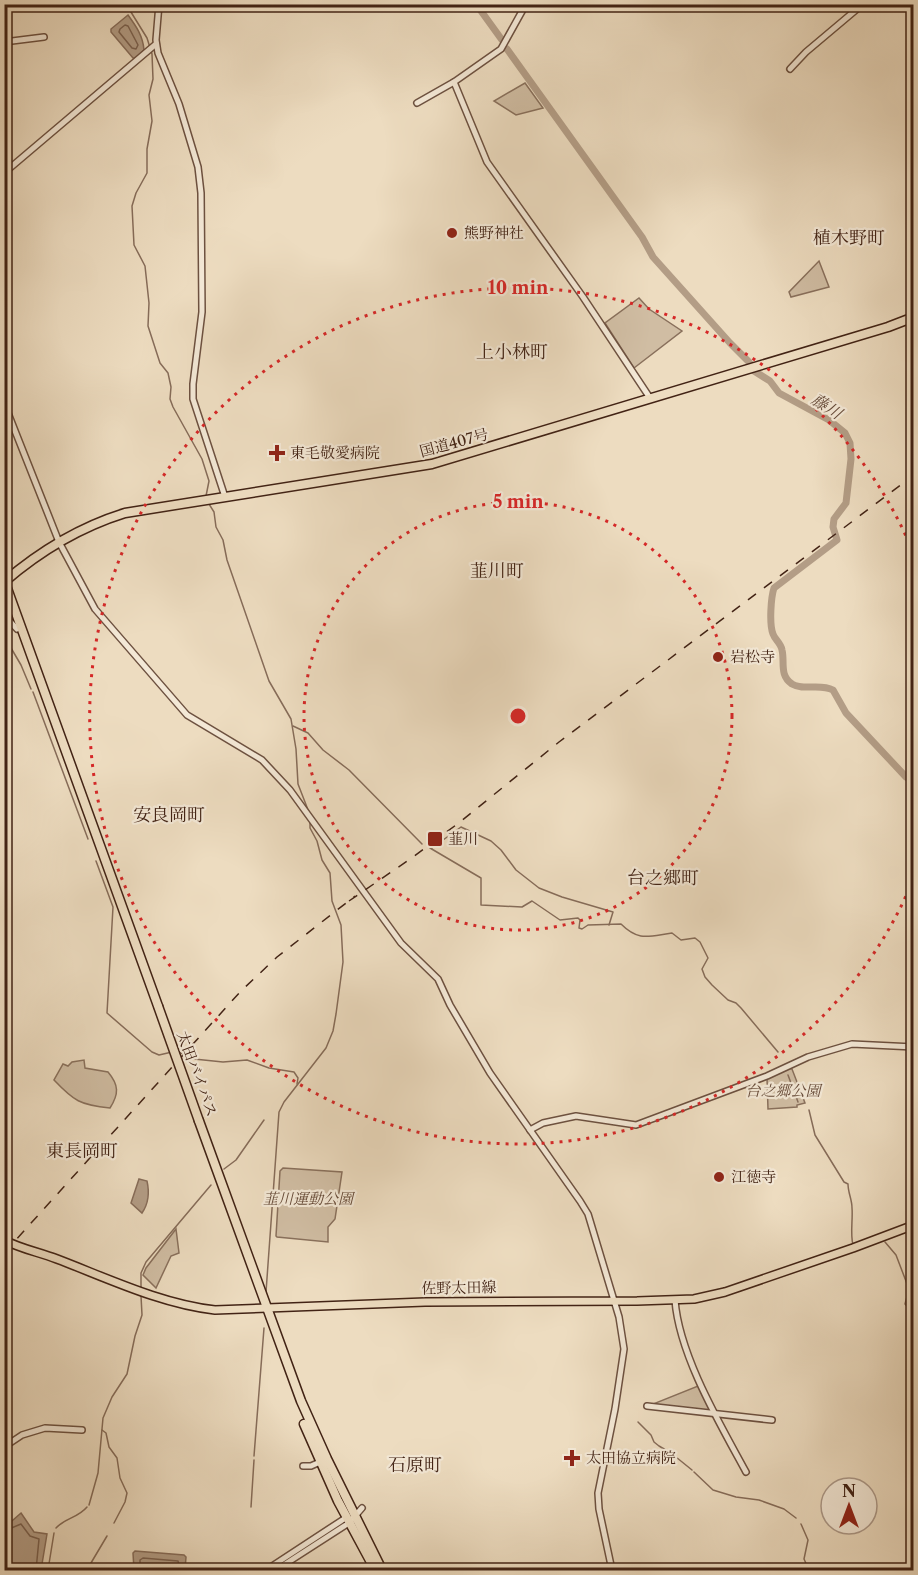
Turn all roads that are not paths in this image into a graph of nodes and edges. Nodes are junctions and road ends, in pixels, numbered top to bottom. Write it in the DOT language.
graph roads {
  1 [pos="159,4"];
  2 [pos="526,4"];
  3 [pos="863,4"];
  4 [pos="44,37"];
  5 [pos="4,42"];
  6 [pos="153,47"];
  7 [pos="790,69"];
  8 [pos="454,82"];
  9 [pos="417,103"];
  10 [pos="4,174"];
  11 [pos="914,317"];
  12 [pos="650,398"];
  13 [pos="4,403"];
  14 [pos="225,497"];
  15 [pos="59,542"];
  16 [pos="5,581"];
  17 [pos="4,596"];
  18 [pos="4,615"];
  19 [pos="17,629"];
  20 [pos="155,1007"];
  21 [pos="914,1047"];
  22 [pos="530,1130"];
  23 [pos="914,1225"];
  24 [pos="4,1240"];
  25 [pos="675,1300"];
  26 [pos="614,1302"];
  27 [pos="264,1307"];
  28 [pos="647,1406"];
  29 [pos="716,1414"];
  30 [pos="772,1420"];
  31 [pos="81,1430"];
  32 [pos="4,1447"];
  33 [pos="320,1462"];
  34 [pos="303,1466"];
  35 [pos="746,1472"];
  36 [pos="362,1509"];
  37 [pos="350,1518"];
  38 [pos="266,1570"];
  39 [pos="276,1570"];
  40 [pos="376,1570"];
  41 [pos="382,1570"];
  42 [pos="612,1570"];
  1 -- 6 [label="street"];
  2 -- 8 [label="street"];
  3 -- 7 [label="street"];
  4 -- 5 [label="street"];
  6 -- 10 [label="street"];
  6 -- 14 [label="street"];
  8 -- 9 [label="street"];
  8 -- 12 [label="street"];
  11 -- 12 [label="highway, 国道407号"];
  12 -- 14 [label="highway, 国道407号"];
  13 -- 15 [label="street"];
  14 -- 15 [label="highway, 国道407号"];
  15 -- 16 [label="highway, 国道407号"];
  15 -- 22 [label="street"];
  16 -- 20 [label="highway, 太田バイパス"];
  17 -- 19 [label="highway, 太田バイパス"];
  18 -- 19 [label="street"];
  19 -- 20 [label="highway, 太田バイパス"];
  20 -- 27 [label="highway, 太田バイパス, bridge"];
  21 -- 22 [label="street"];
  22 -- 26 [label="street"];
  23 -- 25 [label="main road, 佐野太田線"];
  24 -- 27 [label="main road, 佐野太田線"];
  25 -- 26 [label="main road, 佐野太田線"];
  25 -- 29 [label="street"];
  26 -- 27 [label="main road, 佐野太田線"];
  26 -- 42 [label="street"];
  27 -- 33 [label="highway, 太田バイパス"];
  27 -- 37 [label="highway, 太田バイパス"];
  28 -- 29 [label="street"];
  29 -- 30 [label="street"];
  29 -- 35 [label="street"];
  31 -- 32 [label="street"];
  33 -- 34 [label="street"];
  33 -- 37 [label="highway, 太田バイパス"];
  36 -- 37 [label="street"];
  37 -- 38 [label="street"];
  37 -- 39 [label="street"];
  37 -- 40 [label="highway, 太田バイパス"];
  37 -- 41 [label="highway, 太田バイパス"];
}
